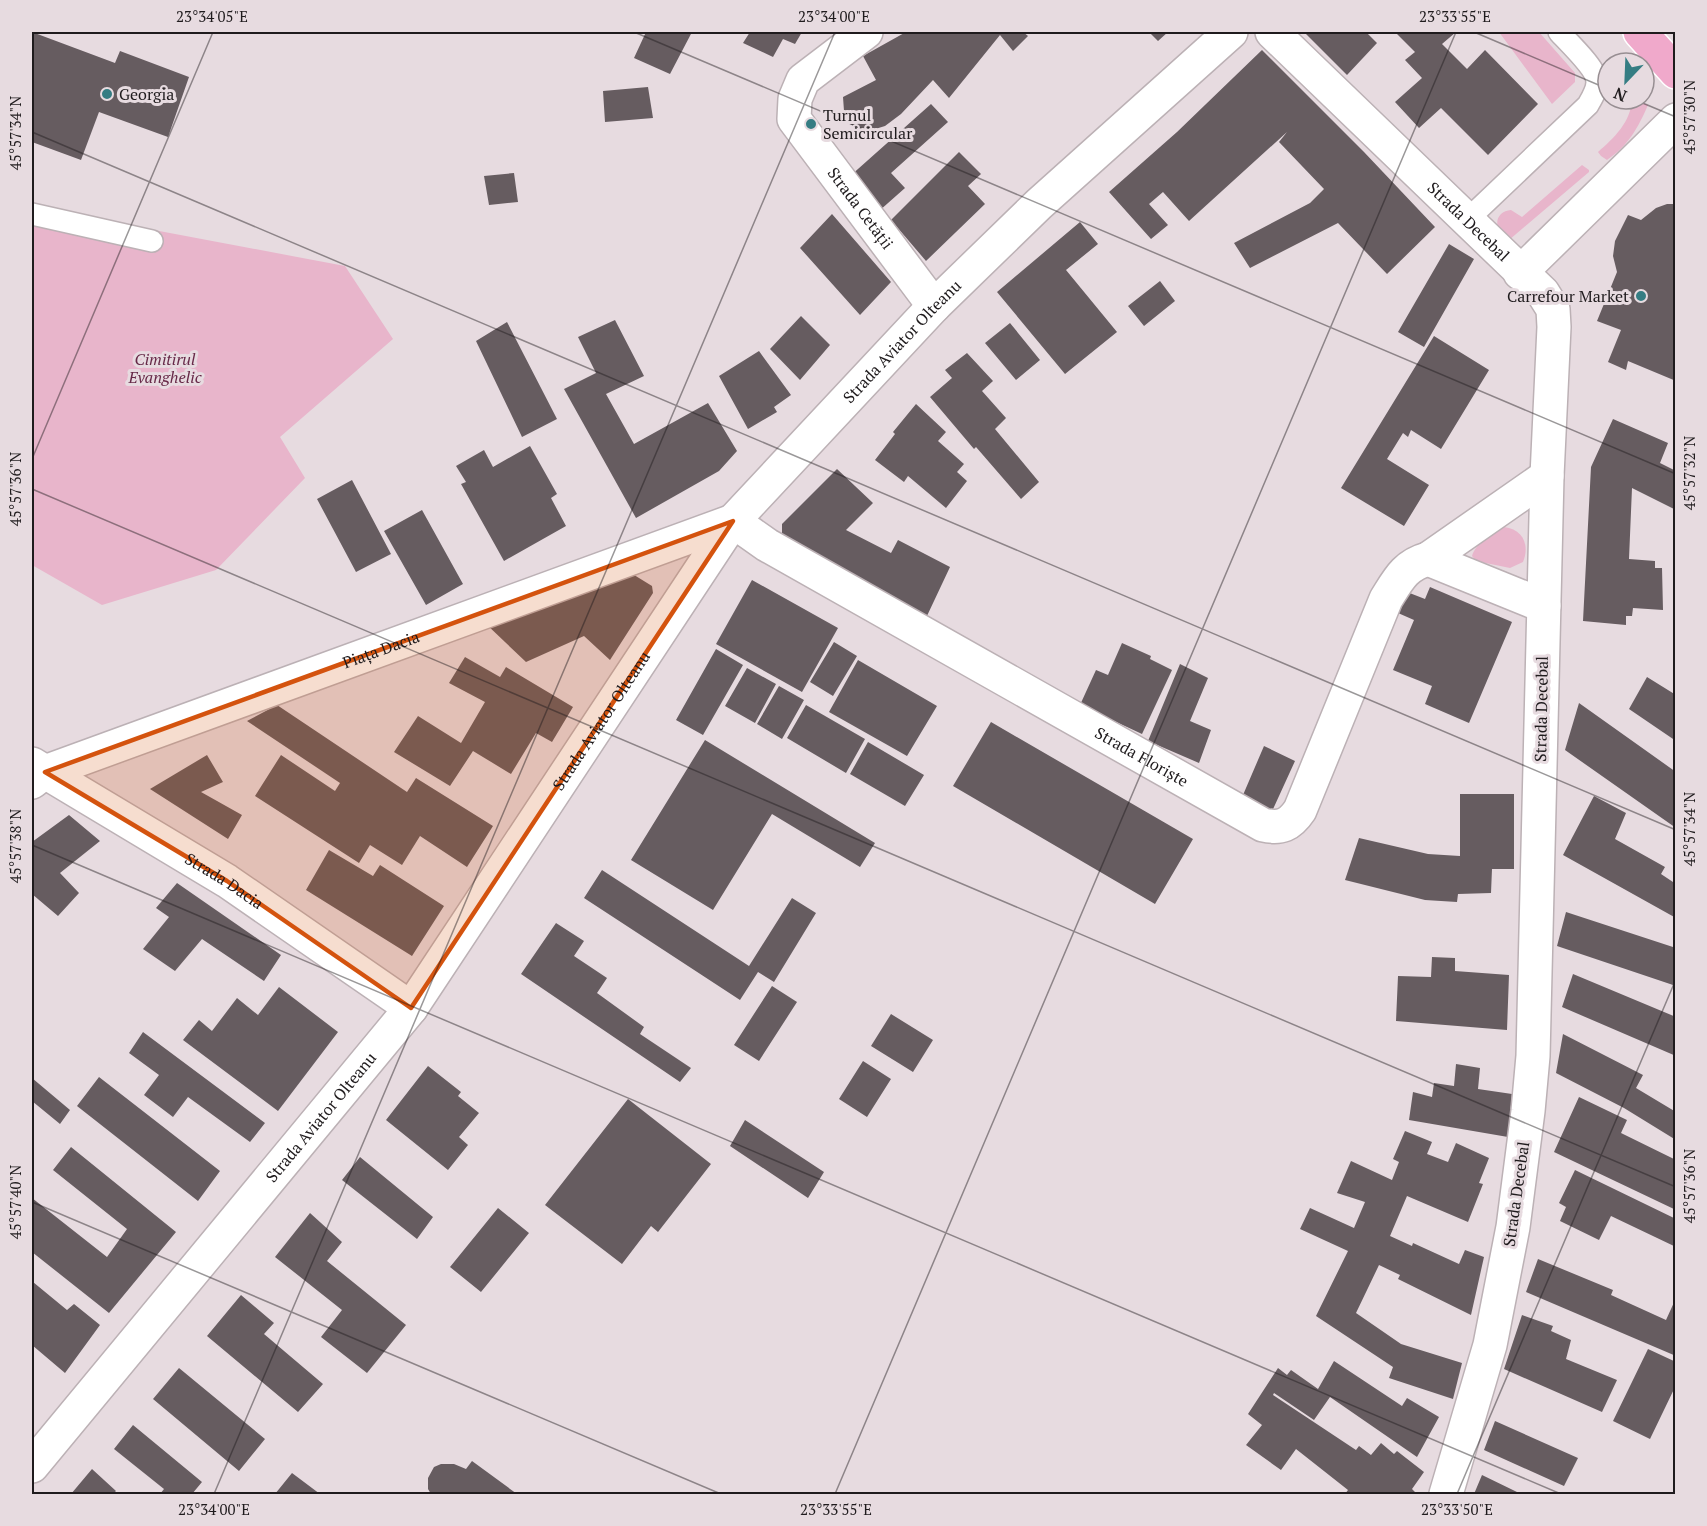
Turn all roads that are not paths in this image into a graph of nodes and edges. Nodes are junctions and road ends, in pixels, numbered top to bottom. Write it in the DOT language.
graph roads {
  1 [pos="866,32"];
  2 [pos="1231,32"];
  3 [pos="1272,32"];
  4 [pos="1559,32"];
  5 [pos="1640,32"];
  6 [pos="1676,72"];
  7 [pos="1676,120"];
  8 [pos="32,214"];
  9 [pos="1466,221"];
  10 [pos="152,241"];
  11 [pos="1520,273"];
  12 [pos="934,306"];
  13 [pos="1547,476"];
  14 [pos="733,522"];
  15 [pos="1428,559"];
  16 [pos="1544,606"];
  17 [pos="36,773"];
  18 [pos="411,1008"];
  19 [pos="32,1466"];
  20 [pos="1446,1494"];
  1 -- 12 [label="street, Strada Cetății"];
  2 -- 12 [label="street, Strada Aviator Olteanu"];
  3 -- 9 [label="street, Strada Decebal"];
  4 -- 9 [label="lane"];
  5 -- 6 [label="main road"];
  7 -- 11 [label="street"];
  8 -- 10 [label="lane"];
  9 -- 11 [label="street, Strada Decebal"];
  11 -- 13 [label="street, Strada Decebal"];
  12 -- 14 [label="street, Strada Aviator Olteanu"];
  13 -- 15 [label="street, Strada Floriște"];
  13 -- 16 [label="street, Strada Decebal"];
  14 -- 15 [label="street, Strada Floriște"];
  14 -- 17 [label="street, Piața Dacia"];
  14 -- 18 [label="street, Strada Aviator Olteanu"];
  15 -- 16 [label="street"];
  16 -- 20 [label="street, Strada Decebal"];
  17 -- 18 [label="street, Strada Dacia"];
  18 -- 19 [label="street, Strada Aviator Olteanu"];
}
